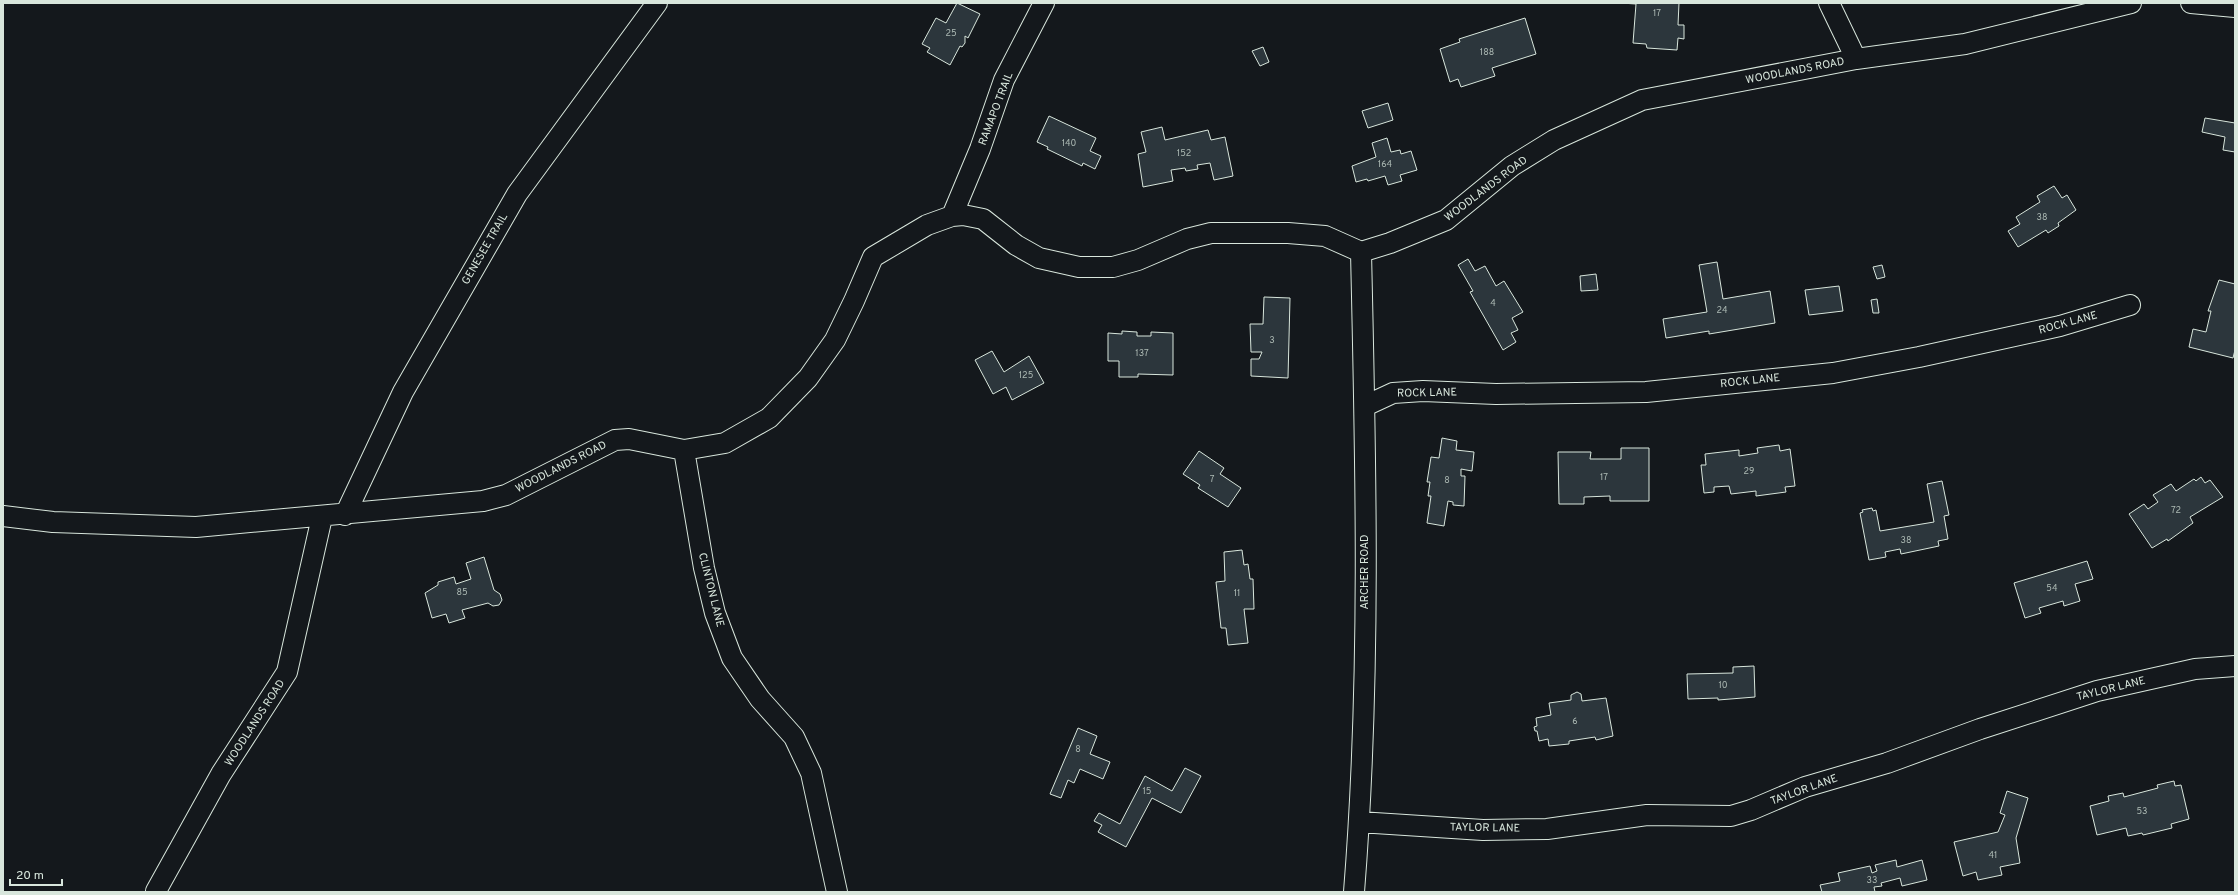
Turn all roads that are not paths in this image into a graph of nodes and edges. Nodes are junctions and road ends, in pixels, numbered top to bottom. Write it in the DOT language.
graph roads {
  1 [pos="657,3"];
  2 [pos="1044,3"];
  3 [pos="1829,3"];
  4 [pos="2131,3"];
  5 [pos="2192,3"];
  6 [pos="2235,7"];
  7 [pos="1856,59"];
  8 [pos="952,216"];
  9 [pos="1361,252"];
  10 [pos="2130,305"];
  11 [pos="1365,406"];
  12 [pos="684,450"];
  13 [pos="345,515"];
  14 [pos="3,516"];
  15 [pos="322,517"];
  16 [pos="2235,666"];
  17 [pos="1359,822"];
  18 [pos="156,891"];
  19 [pos="837,892"];
  20 [pos="1354,892"];
  1 -- 13 [label="street, GENESEE TRAIL"];
  2 -- 8 [label="street, RAMAPO TRAIL"];
  3 -- 7 [label="street"];
  4 -- 7 [label="street, WOODLANDS ROAD"];
  5 -- 6 [label="street"];
  7 -- 9 [label="street, WOODLANDS ROAD"];
  8 -- 9 [label="street, WOODLANDS ROAD"];
  8 -- 12 [label="street, WOODLANDS ROAD"];
  9 -- 11 [label="street, ARCHER ROAD"];
  10 -- 11 [label="street, ROCK LANE"];
  11 -- 17 [label="street, ARCHER ROAD"];
  12 -- 13 [label="street, WOODLANDS ROAD"];
  12 -- 19 [label="street, CLINTON LANE"];
  13 -- 15 [label="street, WOODLANDS ROAD"];
  14 -- 15 [label="street, WOODLANDS ROAD"];
  15 -- 18 [label="street, WOODLANDS ROAD"];
  16 -- 17 [label="street, TAYLOR LANE"];
  17 -- 20 [label="street, ARCHER ROAD"];
}
